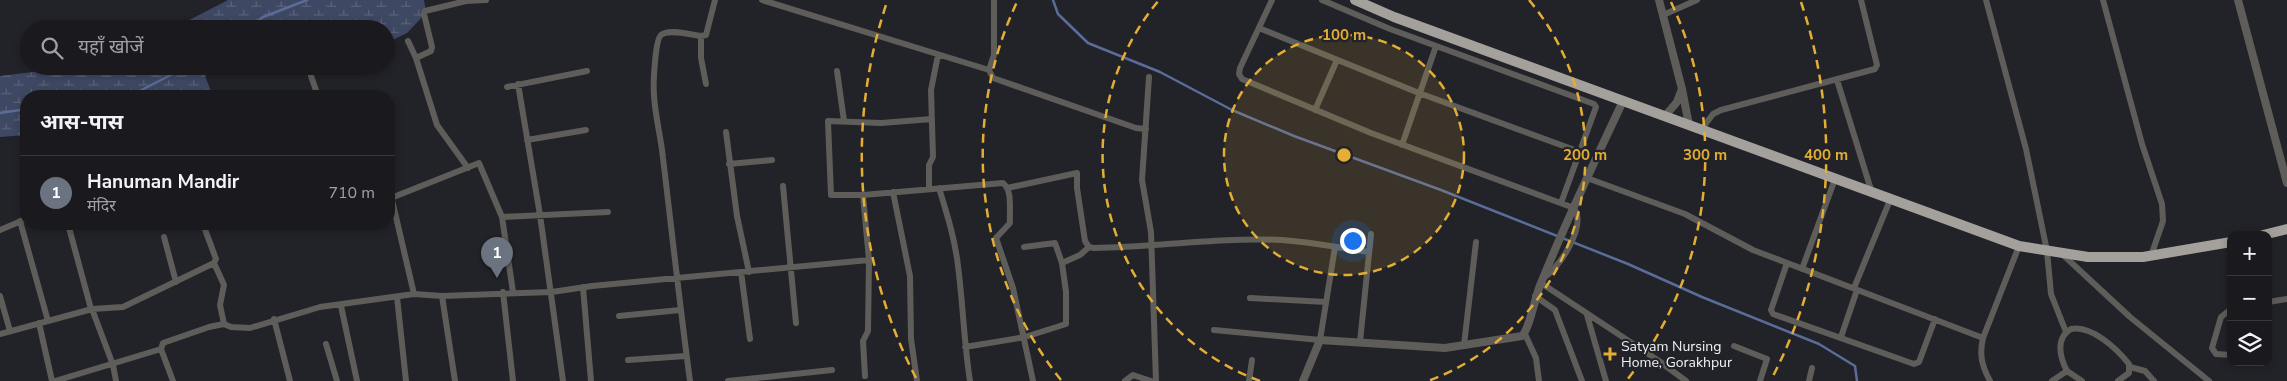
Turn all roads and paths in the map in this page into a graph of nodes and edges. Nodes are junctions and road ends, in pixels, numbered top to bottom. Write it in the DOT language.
graph roads {
  1 [pos="486,0"];
  2 [pos="715,0"];
  3 [pos="762,0"];
  4 [pos="994,0"];
  5 [pos="1272,0"];
  6 [pos="1322,0"];
  7 [pos="1356,0"];
  8 [pos="1659,0"];
  9 [pos="1696,0"];
  10 [pos="1861,0"];
  11 [pos="1986,0"];
  12 [pos="2103,0"];
  13 [pos="2238,0"];
  14 [pos="1663,15"];
  15 [pos="1258,28"];
  16 [pos="701,36"];
  17 [pos="408,41"];
  18 [pos="1436,46"];
  19 [pos="938,55"];
  20 [pos="416,58"];
  21 [pos="1337,60"];
  22 [pos="1522,64"];
  23 [pos="989,70"];
  24 [pos="587,71"];
  25 [pos="837,71"];
  26 [pos="1518,75"];
  27 [pos="311,76"];
  28 [pos="1149,76"];
  29 [pos="1837,80"];
  30 [pos="518,84"];
  31 [pos="706,84"];
  32 [pos="507,87"];
  33 [pos="1682,89"];
  34 [pos="316,90"];
  35 [pos="1419,92"];
  36 [pos="1622,101"];
  37 [pos="1316,110"];
  38 [pos="1665,116"];
  39 [pos="932,119"];
  40 [pos="844,121"];
  41 [pos="1689,125"];
  42 [pos="1146,129"];
  43 [pos="586,130"];
  44 [pos="1701,130"];
  45 [pos="726,132"];
  46 [pos="527,140"];
  47 [pos="1402,145"];
  48 [pos="1580,152"];
  49 [pos="772,160"];
  50 [pos="730,164"];
  51 [pos="468,168"];
  52 [pos="1587,178"];
  53 [pos="1834,179"];
  54 [pos="2287,184"];
  55 [pos="783,186"];
  56 [pos="929,188"];
  57 [pos="939,188"];
  58 [pos="1007,188"];
  59 [pos="893,192"];
  60 [pos="1872,193"];
  61 [pos="862,195"];
  62 [pos="395,196"];
  63 [pos="1890,200"];
  64 [pos="1561,203"];
  65 [pos="1574,208"];
  66 [pos="608,212"];
  67 [pos="395,215"];
  68 [pos="540,215"];
  69 [pos="502,218"];
  70 [pos="20,221"];
  71 [pos="2287,229"];
  72 [pos="0,230"];
  73 [pos="25,230"];
  74 [pos="70,230"];
  75 [pos="205,230"];
  76 [pos="2272,233"];
  77 [pos="1371,234"];
  78 [pos="164,237"];
  79 [pos="1476,242"];
  80 [pos="2227,243"];
  81 [pos="2019,246"];
  82 [pos="1024,247"];
  83 [pos="1089,247"];
  84 [pos="1151,247"];
  85 [pos="1335,247"];
  86 [pos="2047,250"];
  87 [pos="1369,252"];
  88 [pos="2060,253"];
  89 [pos="2151,256"];
  90 [pos="869,260"];
  91 [pos="214,263"];
  92 [pos="1062,263"];
  93 [pos="1787,263"];
  94 [pos="792,267"];
  95 [pos="1802,269"];
  96 [pos="741,272"];
  97 [pos="749,272"];
  98 [pos="676,278"];
  99 [pos="1542,281"];
  100 [pos="176,282"];
  101 [pos="583,287"];
  102 [pos="1856,289"];
  103 [pos="503,292"];
  104 [pos="513,292"];
  105 [pos="552,292"];
  106 [pos="414,294"];
  107 [pos="0,296"];
  108 [pos="442,296"];
  109 [pos="1535,296"];
  110 [pos="397,297"];
  111 [pos="1250,298"];
  112 [pos="2287,299"];
  113 [pos="2272,301"];
  114 [pos="1326,302"];
  115 [pos="341,306"];
  116 [pos="91,309"];
  117 [pos="680,310"];
  118 [pos="2227,312"];
  119 [pos="1586,315"];
  120 [pos="619,316"];
  121 [pos="274,319"];
  122 [pos="1935,320"];
  123 [pos="48,321"];
  124 [pos="39,323"];
  125 [pos="796,323"];
  126 [pos="224,324"];
  127 [pos="1214,330"];
  128 [pos="10,331"];
  129 [pos="2066,332"];
  130 [pos="0,334"];
  131 [pos="1525,334"];
  132 [pos="1025,337"];
  133 [pos="1840,337"];
  134 [pos="1982,338"];
  135 [pos="750,339"];
  136 [pos="1320,340"];
  137 [pos="1360,342"];
  138 [pos="326,344"];
  139 [pos="1464,345"];
  140 [pos="1734,346"];
  141 [pos="965,347"];
  142 [pos="161,349"];
  143 [pos="2227,355"];
  144 [pos="686,356"];
  145 [pos="628,360"];
  146 [pos="1252,360"];
  147 [pos="113,365"];
  148 [pos="2130,367"];
  149 [pos="1812,368"];
  150 [pos="832,370"];
  151 [pos="2067,371"];
  152 [pos="865,376"];
  153 [pos="54,381"];
  154 [pos="116,381"];
  155 [pos="173,381"];
  156 [pos="290,381"];
  157 [pos="337,381"];
  158 [pos="357,381"];
  159 [pos="406,381"];
  160 [pos="455,381"];
  161 [pos="513,381"];
  162 [pos="563,381"];
  163 [pos="591,381"];
  164 [pos="690,381"];
  165 [pos="728,381"];
  166 [pos="916,381"];
  167 [pos="970,381"];
  168 [pos="1033,381"];
  169 [pos="1125,381"];
  170 [pos="1151,381"];
  171 [pos="1156,381"];
  172 [pos="1249,381"];
  173 [pos="1303,381"];
  174 [pos="1539,381"];
  175 [pos="1582,381"];
  176 [pos="1606,381"];
  177 [pos="1686,381"];
  178 [pos="1760,381"];
  179 [pos="1809,381"];
  180 [pos="1990,381"];
  181 [pos="2052,381"];
  182 [pos="2082,381"];
  183 [pos="2118,381"];
  184 [pos="2154,381"];
  185 [pos="2209,381"];
  1 -- 20 [label="street"];
  2 -- 16 [label="street"];
  3 -- 19 [label="street"];
  4 -- 23 [label="street"];
  5 -- 15 [label="street"];
  6 -- 18 [label="street"];
  7 -- 22 [label="highway"];
  8 -- 14 [label="street"];
  9 -- 14 [label="street"];
  10 -- 29 [label="street"];
  11 -- 86 [label="street"];
  12 -- 89 [label="street"];
  13 -- 54 [label="street"];
  14 -- 33 [label="street"];
  15 -- 21 [label="street"];
  15 -- 37 [label="street"];
  16 -- 31 [label="street"];
  16 -- 98 [label="street"];
  17 -- 20 [label="street"];
  18 -- 26 [label="street"];
  18 -- 35 [label="street"];
  19 -- 23 [label="street"];
  19 -- 39 [label="street"];
  20 -- 51 [label="street"];
  21 -- 35 [label="street"];
  21 -- 37 [label="street"];
  22 -- 26 [label="street"];
  22 -- 36 [label="highway"];
  23 -- 42 [label="street"];
  24 -- 30 [label="street"];
  25 -- 40 [label="street"];
  26 -- 48 [label="street"];
  27 -- 34 [label="street"];
  28 -- 42 [label="street"];
  29 -- 44 [label="street"];
  29 -- 60 [label="street"];
  30 -- 32 [label="street"];
  30 -- 46 [label="street"];
  33 -- 38 [label="street"];
  33 -- 41 [label="street"];
  35 -- 47 [label="street"];
  35 -- 48 [label="street"];
  36 -- 38 [label="highway"];
  36 -- 52 [label="street"];
  37 -- 47 [label="street"];
  38 -- 41 [label="highway"];
  39 -- 40 [label="street"];
  39 -- 56 [label="street"];
  40 -- 61 [label="street"];
  41 -- 44 [label="highway"];
  42 -- 84 [label="street"];
  43 -- 46 [label="street"];
  44 -- 53 [label="highway"];
  45 -- 50 [label="street"];
  46 -- 68 [label="street"];
  47 -- 64 [label="street"];
  48 -- 64 [label="street"];
  49 -- 50 [label="street"];
  50 -- 97 [label="street"];
  51 -- 62 [label="street"];
  51 -- 69 [label="street"];
  52 -- 65 [label="street"];
  52 -- 93 [label="street"];
  53 -- 60 [label="highway"];
  53 -- 95 [label="street"];
  55 -- 94 [label="street"];
  56 -- 57 [label="street"];
  56 -- 59 [label="street"];
  57 -- 58 [label="street"];
  57 -- 141 [label="street"];
  58 -- 83 [label="street"];
  58 -- 132 [label="street"];
  59 -- 61 [label="street"];
  59 -- 166 [label="street"];
  60 -- 63 [label="highway"];
  61 -- 90 [label="street"];
  63 -- 81 [label="highway"];
  63 -- 102 [label="street"];
  64 -- 65 [label="street"];
  65 -- 99 [label="street"];
  65 -- 99 [label="street"];
  66 -- 68 [label="street"];
  67 -- 106 [label="street"];
  68 -- 69 [label="street"];
  68 -- 105 [label="street"];
  69 -- 104 [label="street"];
  70 -- 72 [label="street"];
  71 -- 76 [label="highway"];
  73 -- 123 [label="street"];
  74 -- 116 [label="street"];
  75 -- 91 [label="street"];
  77 -- 87 [label="street"];
  78 -- 100 [label="street"];
  79 -- 139 [label="street"];
  80 -- 89 [label="highway"];
  81 -- 86 [label="highway"];
  81 -- 134 [label="street"];
  82 -- 92 [label="street"];
  83 -- 84 [label="street"];
  83 -- 92 [label="street"];
  84 -- 85 [label="street"];
  84 -- 171 [label="street"];
  85 -- 87 [label="street"];
  85 -- 114 [label="street"];
  86 -- 88 [label="highway"];
  86 -- 129 [label="street"];
  87 -- 137 [label="street"];
  88 -- 89 [label="highway"];
  88 -- 185 [label="street"];
  90 -- 94 [label="street"];
  90 -- 152 [label="street"];
  91 -- 100 [label="street"];
  91 -- 126 [label="street"];
  92 -- 132 [label="street"];
  93 -- 95 [label="street"];
  93 -- 133 [label="street"];
  94 -- 97 [label="street"];
  94 -- 125 [label="street"];
  95 -- 102 [label="street"];
  96 -- 97 [label="street"];
  96 -- 98 [label="street"];
  96 -- 135 [label="street"];
  98 -- 101 [label="street"];
  98 -- 117 [label="street"];
  99 -- 109 [label="street"];
  99 -- 119 [label="street"];
  100 -- 116 [label="street"];
  101 -- 105 [label="street"];
  101 -- 163 [label="street"];
  102 -- 122 [label="street"];
  102 -- 133 [label="street"];
  103 -- 104 [label="street"];
  103 -- 108 [label="street"];
  103 -- 161 [label="street"];
  104 -- 105 [label="street"];
  105 -- 162 [label="street"];
  106 -- 108 [label="street"];
  106 -- 110 [label="street"];
  107 -- 128 [label="street"];
  108 -- 160 [label="street"];
  109 -- 131 [label="street"];
  109 -- 175 [label="street"];
  110 -- 115 [label="street"];
  110 -- 159 [label="street"];
  111 -- 114 [label="street"];
  112 -- 113 [label="street"];
  114 -- 136 [label="street"];
  115 -- 121 [label="street"];
  115 -- 158 [label="street"];
  116 -- 123 [label="street"];
  116 -- 147 [label="street"];
  117 -- 120 [label="street"];
  117 -- 144 [label="street"];
  118 -- 143 [label="street"];
  119 -- 176 [label="street"];
  119 -- 177 [label="street"];
  121 -- 126 [label="street"];
  121 -- 156 [label="street"];
  122 -- 133 [label="street"];
  122 -- 134 [label="street"];
  123 -- 124 [label="street"];
  124 -- 128 [label="street"];
  124 -- 153 [label="street"];
  126 -- 142 [label="street"];
  127 -- 136 [label="street"];
  128 -- 130 [label="street"];
  129 -- 148 [label="street"];
  129 -- 151 [label="street"];
  131 -- 139 [label="street"];
  131 -- 174 [label="street"];
  132 -- 141 [label="street"];
  132 -- 168 [label="street"];
  134 -- 180 [label="street"];
  136 -- 137 [label="street"];
  136 -- 173 [label="street"];
  137 -- 139 [label="street"];
  138 -- 157 [label="street"];
  140 -- 178 [label="street"];
  141 -- 167 [label="street"];
  142 -- 147 [label="street"];
  142 -- 155 [label="street"];
  144 -- 145 [label="street"];
  144 -- 164 [label="street"];
  146 -- 172 [label="street"];
  147 -- 153 [label="street"];
  147 -- 154 [label="street"];
  148 -- 183 [label="street"];
  148 -- 184 [label="street"];
  149 -- 179 [label="street"];
  150 -- 165 [label="street"];
  151 -- 181 [label="street"];
  151 -- 182 [label="street"];
  169 -- 170 [label="street"];
}
